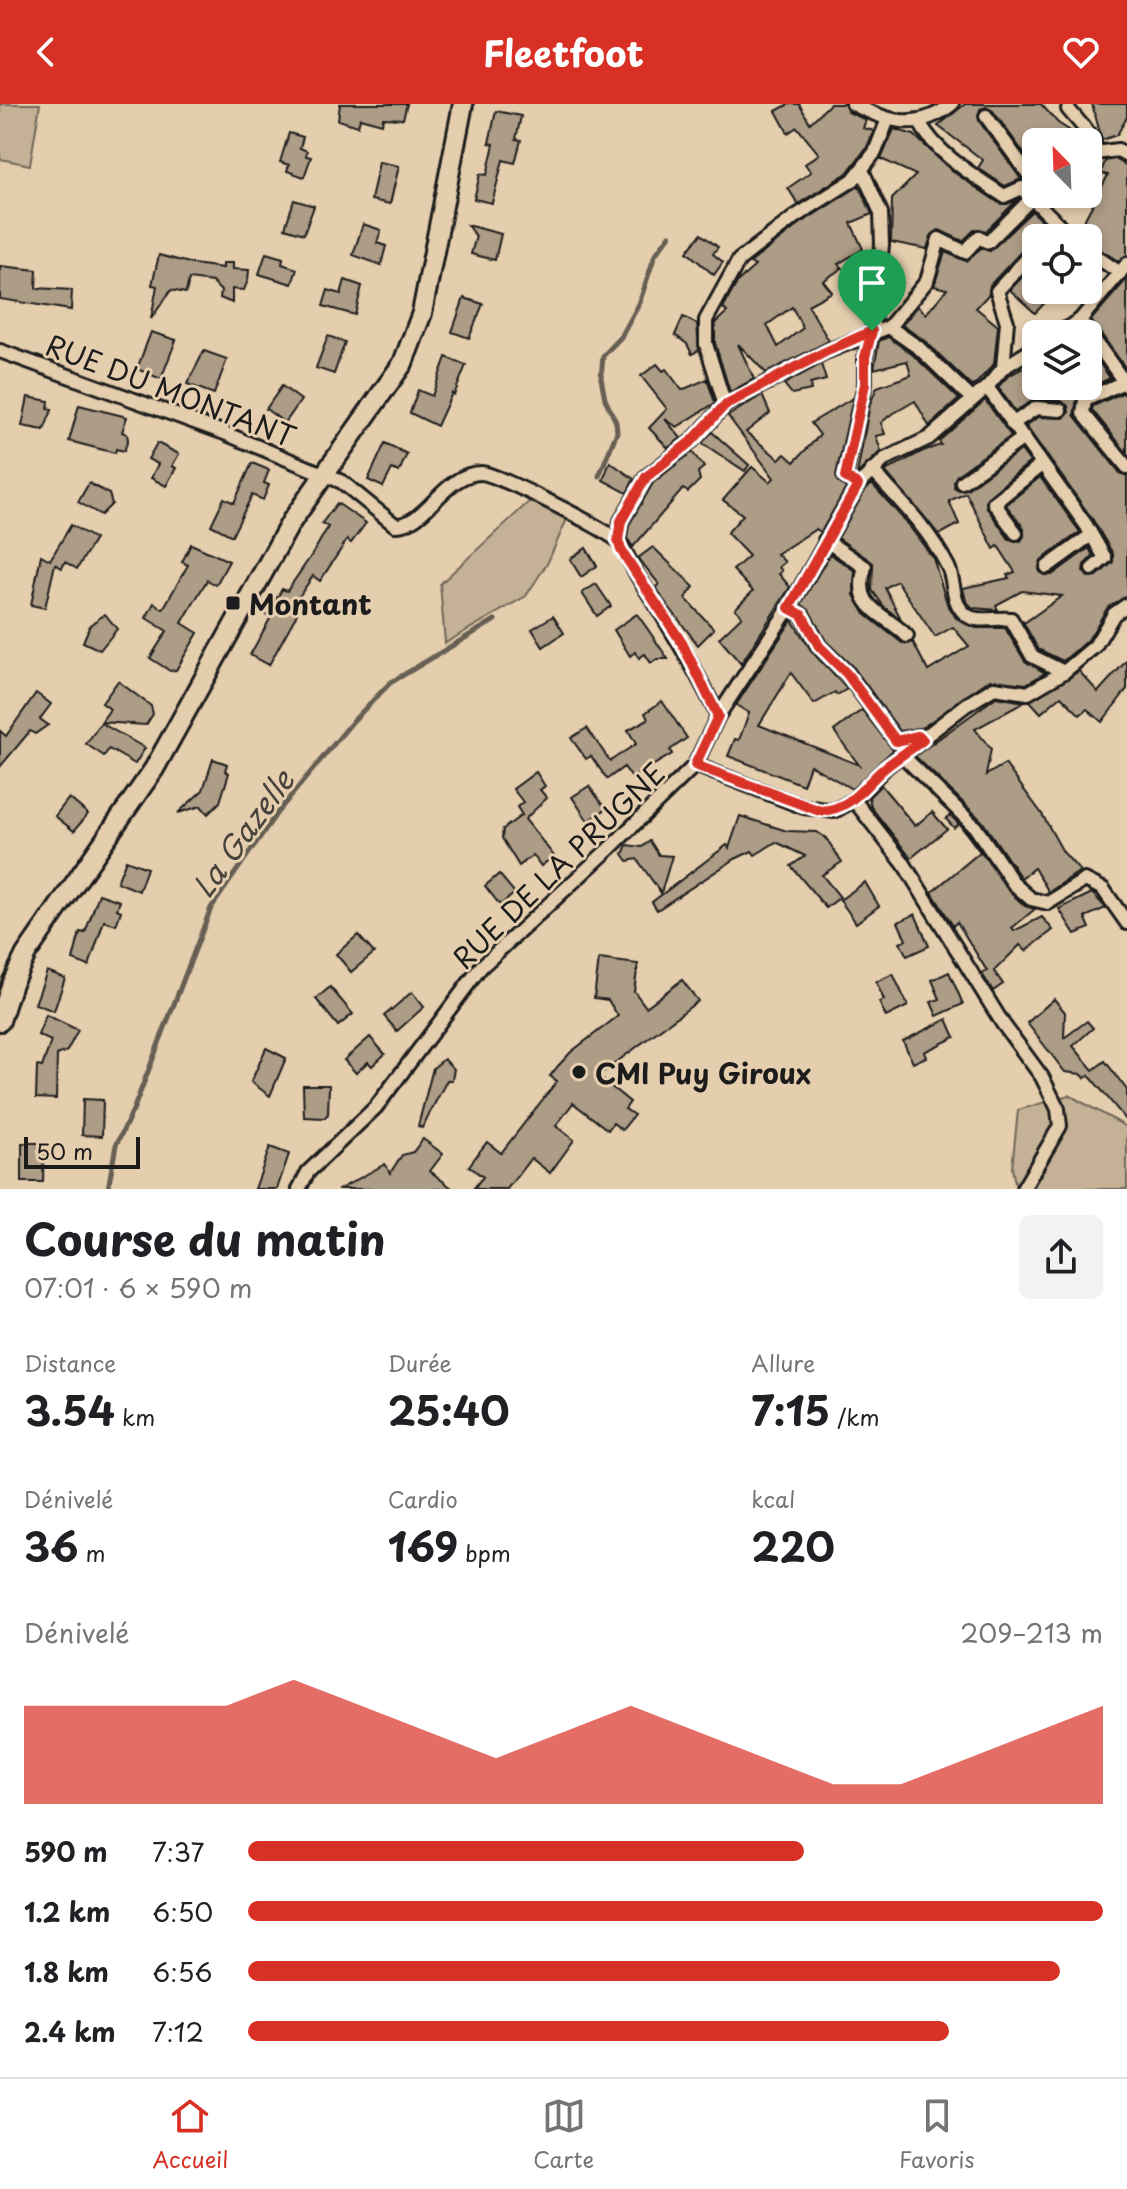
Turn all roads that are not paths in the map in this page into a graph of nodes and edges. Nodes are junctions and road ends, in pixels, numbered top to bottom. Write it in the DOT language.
graph roads {
  1 [pos="463,104"];
  2 [pos="853,104"];
  3 [pos="952,104"];
  4 [pos="1068,109"];
  5 [pos="986,116"];
  6 [pos="888,119"];
  7 [pos="920,123"];
  8 [pos="1084,128"];
  9 [pos="1102,152"];
  10 [pos="1127,155"];
  11 [pos="862,170"];
  12 [pos="1022,170"];
  13 [pos="1022,187"];
  14 [pos="1022,208"];
  15 [pos="1042,208"];
  16 [pos="1058,224"];
  17 [pos="1102,258"];
  18 [pos="1022,264"];
  19 [pos="1123,268"];
  20 [pos="1080,320"];
  21 [pos="889,327"];
  22 [pos="872,331"];
  23 [pos="0,351"];
  24 [pos="1102,351"];
  25 [pos="1022,356"];
  26 [pos="1003,368"];
  27 [pos="1126,384"];
  28 [pos="987,387"];
  29 [pos="972,399"];
  30 [pos="725,405"];
  31 [pos="1060,410"];
  32 [pos="1012,424"];
  33 [pos="1022,439"];
  34 [pos="1041,465"];
  35 [pos="1127,467"];
  36 [pos="872,470"];
  37 [pos="324,476"];
  38 [pos="962,482"];
  39 [pos="858,485"];
  40 [pos="1088,530"];
  41 [pos="1016,533"];
  42 [pos="618,540"];
  43 [pos="825,540"];
  44 [pos="1047,567"];
  45 [pos="1092,569"];
  46 [pos="1127,605"];
  47 [pos="789,608"];
  48 [pos="907,636"];
  49 [pos="1064,672"];
  50 [pos="718,716"];
  51 [pos="923,740"];
  52 [pos="903,756"];
  53 [pos="695,765"];
  54 [pos="854,800"];
  55 [pos="1127,923"];
  56 [pos="0,1021"];
  57 [pos="299,1189"];
  58 [pos="1023,1189"];
  1 -- 37 [label="main road"];
  2 -- 6 [label="street"];
  3 -- 7 [label="street"];
  4 -- 8 [label="street"];
  5 -- 12 [label="street"];
  6 -- 7 [label="street"];
  6 -- 11 [label="street"];
  7 -- 13 [label="street"];
  9 -- 10 [label="street"];
  11 -- 22 [label="street"];
  11 -- 30 [label="street"];
  14 -- 21 [label="street"];
  15 -- 16 [label="street"];
  17 -- 19 [label="street"];
  18 -- 26 [label="street"];
  19 -- 20 [label="street"];
  21 -- 22 [label="street"];
  21 -- 29 [label="street"];
  22 -- 30 [label="street"];
  22 -- 39 [label="street"];
  23 -- 37 [label="street, RUE DU MONTANT"];
  24 -- 27 [label="street"];
  25 -- 26 [label="street, RUE DE LA PRUGNE"];
  26 -- 28 [label="street, RUE DE LA PRUGNE"];
  27 -- 35 [label="street"];
  28 -- 29 [label="street, RUE DE LA PRUGNE"];
  28 -- 32 [label="street"];
  29 -- 36 [label="street, RUE DE LA PRUGNE"];
  30 -- 42 [label="street"];
  31 -- 32 [label="street"];
  32 -- 33 [label="street"];
  33 -- 34 [label="street"];
  33 -- 38 [label="street"];
  34 -- 40 [label="street"];
  34 -- 41 [label="street"];
  36 -- 39 [label="street, RUE DE LA PRUGNE"];
  36 -- 49 [label="street"];
  37 -- 42 [label="street, RUE DU MONTANT"];
  37 -- 56 [label="main road"];
  39 -- 43 [label="street, RUE DE LA PRUGNE"];
  40 -- 44 [label="street"];
  40 -- 45 [label="street"];
  42 -- 50 [label="street"];
  43 -- 47 [label="street, RUE DE LA PRUGNE"];
  43 -- 48 [label="street"];
  46 -- 49 [label="street"];
  47 -- 50 [label="street, RUE DE LA PRUGNE"];
  47 -- 51 [label="street"];
  49 -- 51 [label="street"];
  50 -- 53 [label="street, RUE DE LA PRUGNE"];
  51 -- 52 [label="street"];
  52 -- 54 [label="street"];
  52 -- 55 [label="street"];
  53 -- 54 [label="street"];
  53 -- 57 [label="street, RUE DE LA PRUGNE"];
  54 -- 58 [label="street"];
}
